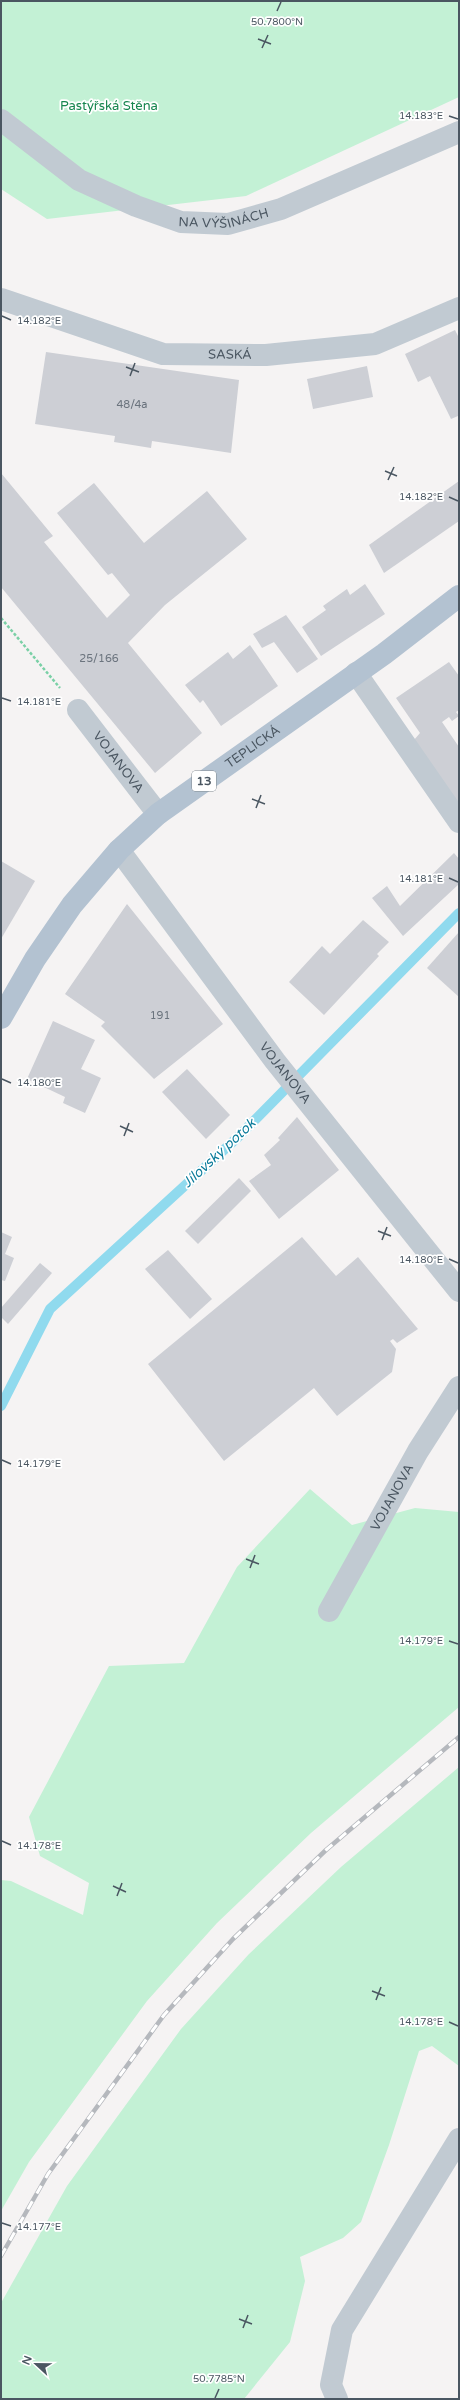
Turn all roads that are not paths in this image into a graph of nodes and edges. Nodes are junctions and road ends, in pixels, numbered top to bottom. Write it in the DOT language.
graph roads {
  1 [pos="1,120"];
  2 [pos="459,132"];
  3 [pos="1,299"];
  4 [pos="459,308"];
  5 [pos="459,596"];
  6 [pos="356,673"];
  7 [pos="78,710"];
  8 [pos="158,814"];
  9 [pos="459,822"];
  10 [pos="119,850"];
  11 [pos="1,1018"];
  12 [pos="459,1291"];
  13 [pos="459,1386"];
  14 [pos="330,1611"];
  15 [pos="459,2140"];
  16 [pos="337,2399"];
  1 -- 2 [label="street, NA VÝŠINÁCH"];
  3 -- 4 [label="street, SASKÁ"];
  5 -- 6 [label="main road, TEPLICKÁ / 13"];
  6 -- 8 [label="main road, TEPLICKÁ / 13"];
  6 -- 9 [label="street"];
  7 -- 8 [label="street, VOJANOVA"];
  8 -- 10 [label="main road, TEPLICKÁ / 13"];
  10 -- 11 [label="main road, TEPLICKÁ / 13"];
  10 -- 12 [label="street, VOJANOVA"];
  13 -- 14 [label="street, VOJANOVA"];
  15 -- 16 [label="street"];
}
